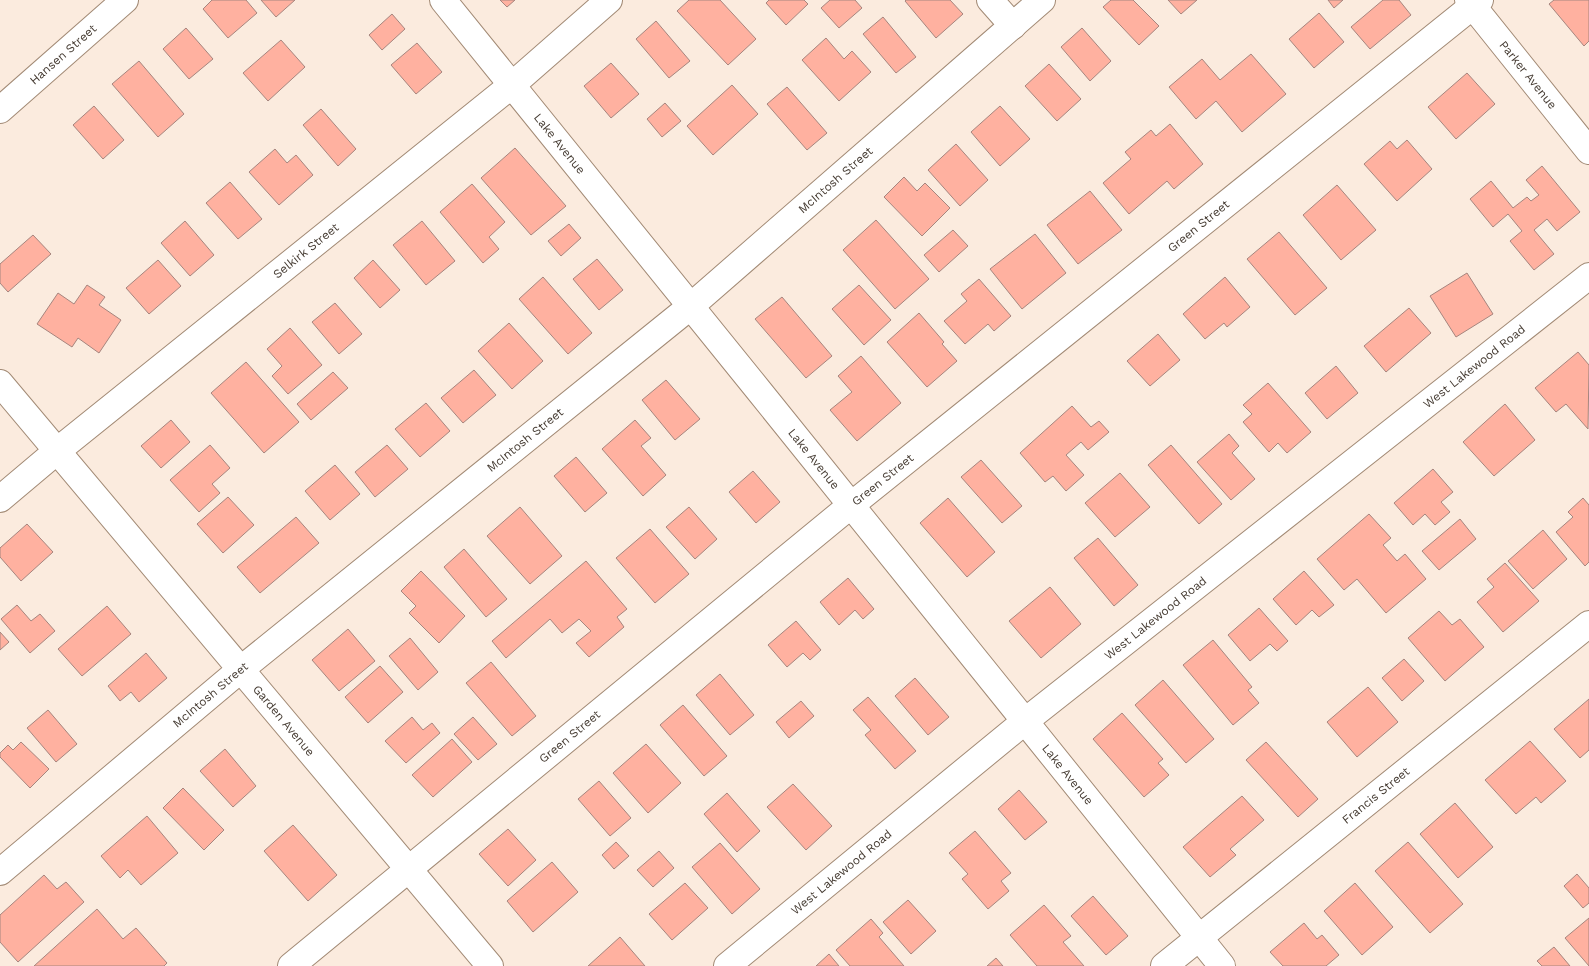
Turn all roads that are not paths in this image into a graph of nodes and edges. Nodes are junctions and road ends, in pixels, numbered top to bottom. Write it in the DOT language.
graph roads {
  1 [pos="125,0"];
  2 [pos="443,0"];
  3 [pos="609,0"];
  4 [pos="990,0"];
  5 [pos="1042,0"];
  6 [pos="1473,2"];
  7 [pos="1013,26"];
  8 [pos="512,85"];
  9 [pos="0,110"];
  10 [pos="1589,151"];
  11 [pos="1589,276"];
  12 [pos="691,306"];
  13 [pos="0,383"];
  14 [pos="56,451"];
  15 [pos="0,499"];
  16 [pos="850,506"];
  17 [pos="1589,624"];
  18 [pos="240,670"];
  19 [pos="1024,722"];
  20 [pos="409,868"];
  21 [pos="0,872"];
  22 [pos="1199,938"];
  23 [pos="291,966"];
  24 [pos="490,966"];
  25 [pos="727,966"];
  26 [pos="1164,966"];
  27 [pos="1222,966"];
  1 -- 9 [label="street, Hansen Street"];
  2 -- 8 [label="street, Lake Avenue"];
  3 -- 8 [label="street, Selkirk Street"];
  4 -- 7 [label="street"];
  5 -- 7 [label="street, McIntosh Street"];
  6 -- 10 [label="street, Parker Avenue"];
  6 -- 16 [label="street, Green Street"];
  7 -- 12 [label="street, McIntosh Street"];
  8 -- 12 [label="street, Lake Avenue"];
  8 -- 14 [label="street, Selkirk Street"];
  11 -- 19 [label="street, West Lakewood Road"];
  12 -- 16 [label="street, Lake Avenue"];
  12 -- 18 [label="street, McIntosh Street"];
  13 -- 14 [label="street, Garden Avenue"];
  14 -- 15 [label="street, Selkirk Street"];
  14 -- 18 [label="street, Garden Avenue"];
  16 -- 19 [label="street, Lake Avenue"];
  16 -- 20 [label="street, Green Street"];
  17 -- 22 [label="street, Francis Street"];
  18 -- 20 [label="street, Garden Avenue"];
  18 -- 21 [label="street, McIntosh Street"];
  19 -- 22 [label="street, Lake Avenue"];
  19 -- 25 [label="street, West Lakewood Road"];
  20 -- 23 [label="street, Green Street"];
  20 -- 24 [label="street, Garden Avenue"];
  22 -- 26 [label="street, Francis Street"];
  22 -- 27 [label="street, Lake Avenue"];
}
